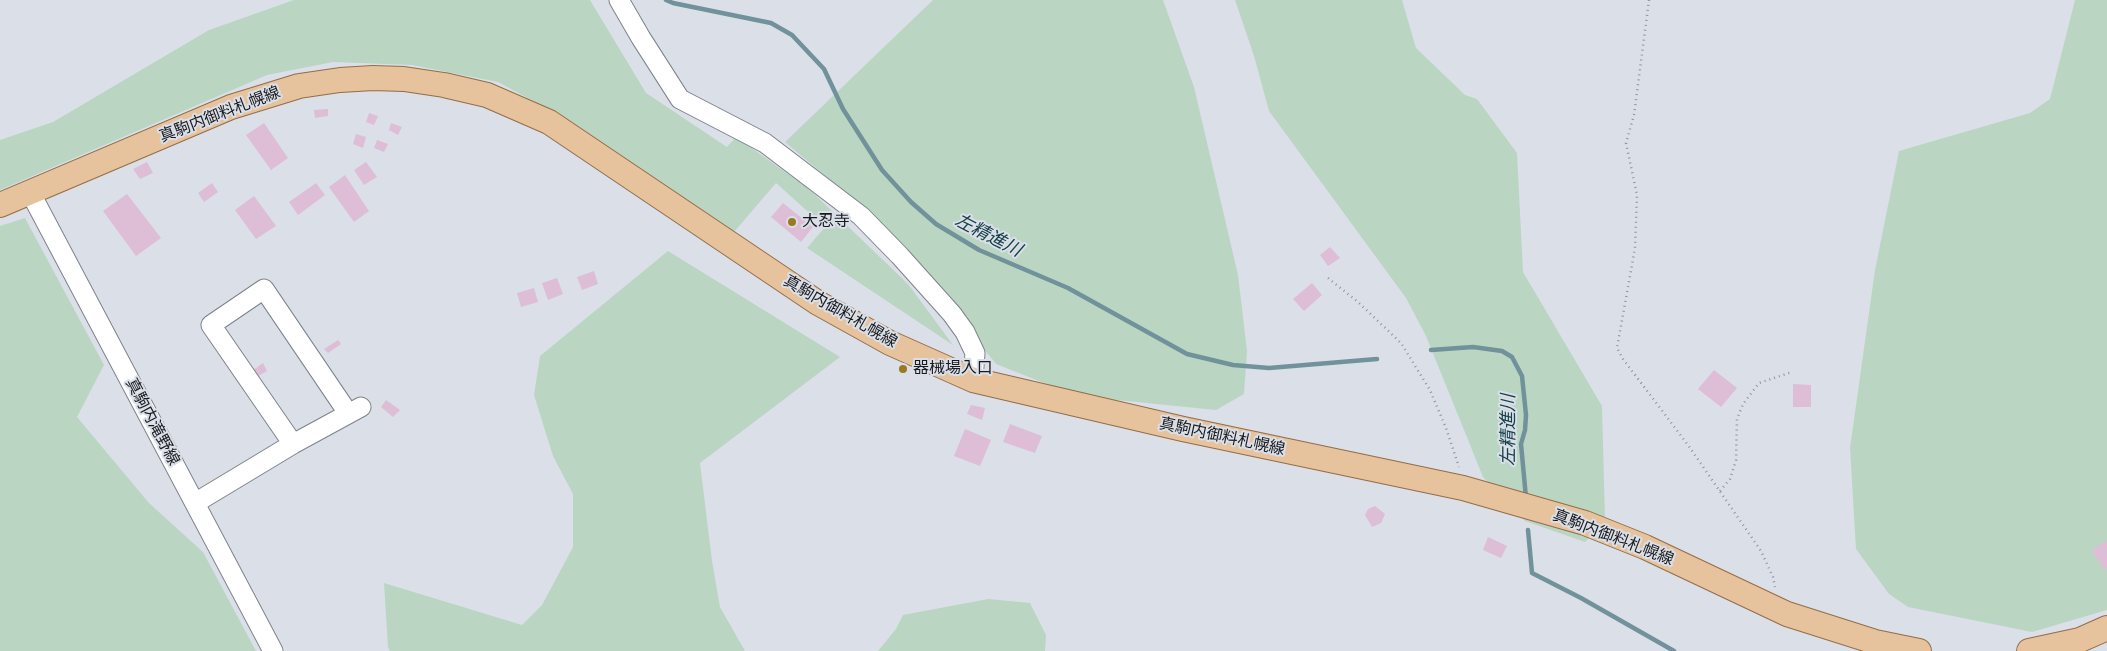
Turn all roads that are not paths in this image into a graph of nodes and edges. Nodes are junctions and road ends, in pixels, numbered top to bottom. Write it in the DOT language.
graph roads {
  1 [pos="619,0"];
  2 [pos="30,192"];
  3 [pos="0,205"];
  4 [pos="973,380"];
  5 [pos="293,444"];
  6 [pos="195,503"];
  7 [pos="2107,628"];
  8 [pos="274,651"];
  9 [pos="1919,651"];
  10 [pos="2029,651"];
  1 -- 4 [label="street"];
  2 -- 3 [label="main road, 真駒内御料札幌線"];
  2 -- 4 [label="main road, 真駒内御料札幌線"];
  2 -- 6 [label="street, 真駒内滝野線"];
  4 -- 9 [label="main road, 真駒内御料札幌線"];
  5 -- 5 [label="street"];
  5 -- 6 [label="street"];
  6 -- 8 [label="street, 真駒内滝野線"];
  7 -- 10 [label="main road"];
}
